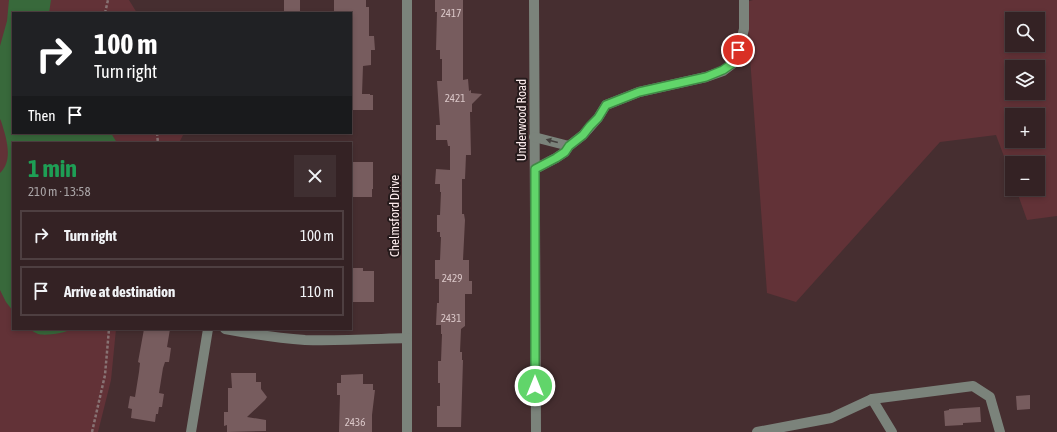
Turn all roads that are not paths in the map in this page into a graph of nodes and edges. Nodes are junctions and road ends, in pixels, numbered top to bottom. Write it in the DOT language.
graph roads {
  1 [pos="407,0"];
  2 [pos="534,0"];
  3 [pos="744,0"];
  4 [pos="534,137"];
  5 [pos="569,146"];
  6 [pos="535,169"];
  7 [pos="208,330"];
  8 [pos="231,330"];
  9 [pos="407,338"];
  10 [pos="872,399"];
  11 [pos="191,432"];
  12 [pos="407,432"];
  13 [pos="536,432"];
  14 [pos="757,432"];
  15 [pos="892,432"];
  16 [pos="1000,432"];
  1 -- 9 [label="street, Chelmsford Drive"];
  2 -- 4 [label="street, Underwood Road"];
  3 -- 5 [label="street"];
  5 -- 4 [label="street, one-way"];
  4 -- 6 [label="street, Underwood Road"];
  5 -- 6 [label="street"];
  6 -- 13 [label="street, Underwood Road"];
  7 -- 11 [label="street"];
  8 -- 9 [label="street"];
  9 -- 12 [label="street, Chelmsford Drive"];
  10 -- 14 [label="street"];
  10 -- 15 [label="street"];
  10 -- 16 [label="street"];
}
